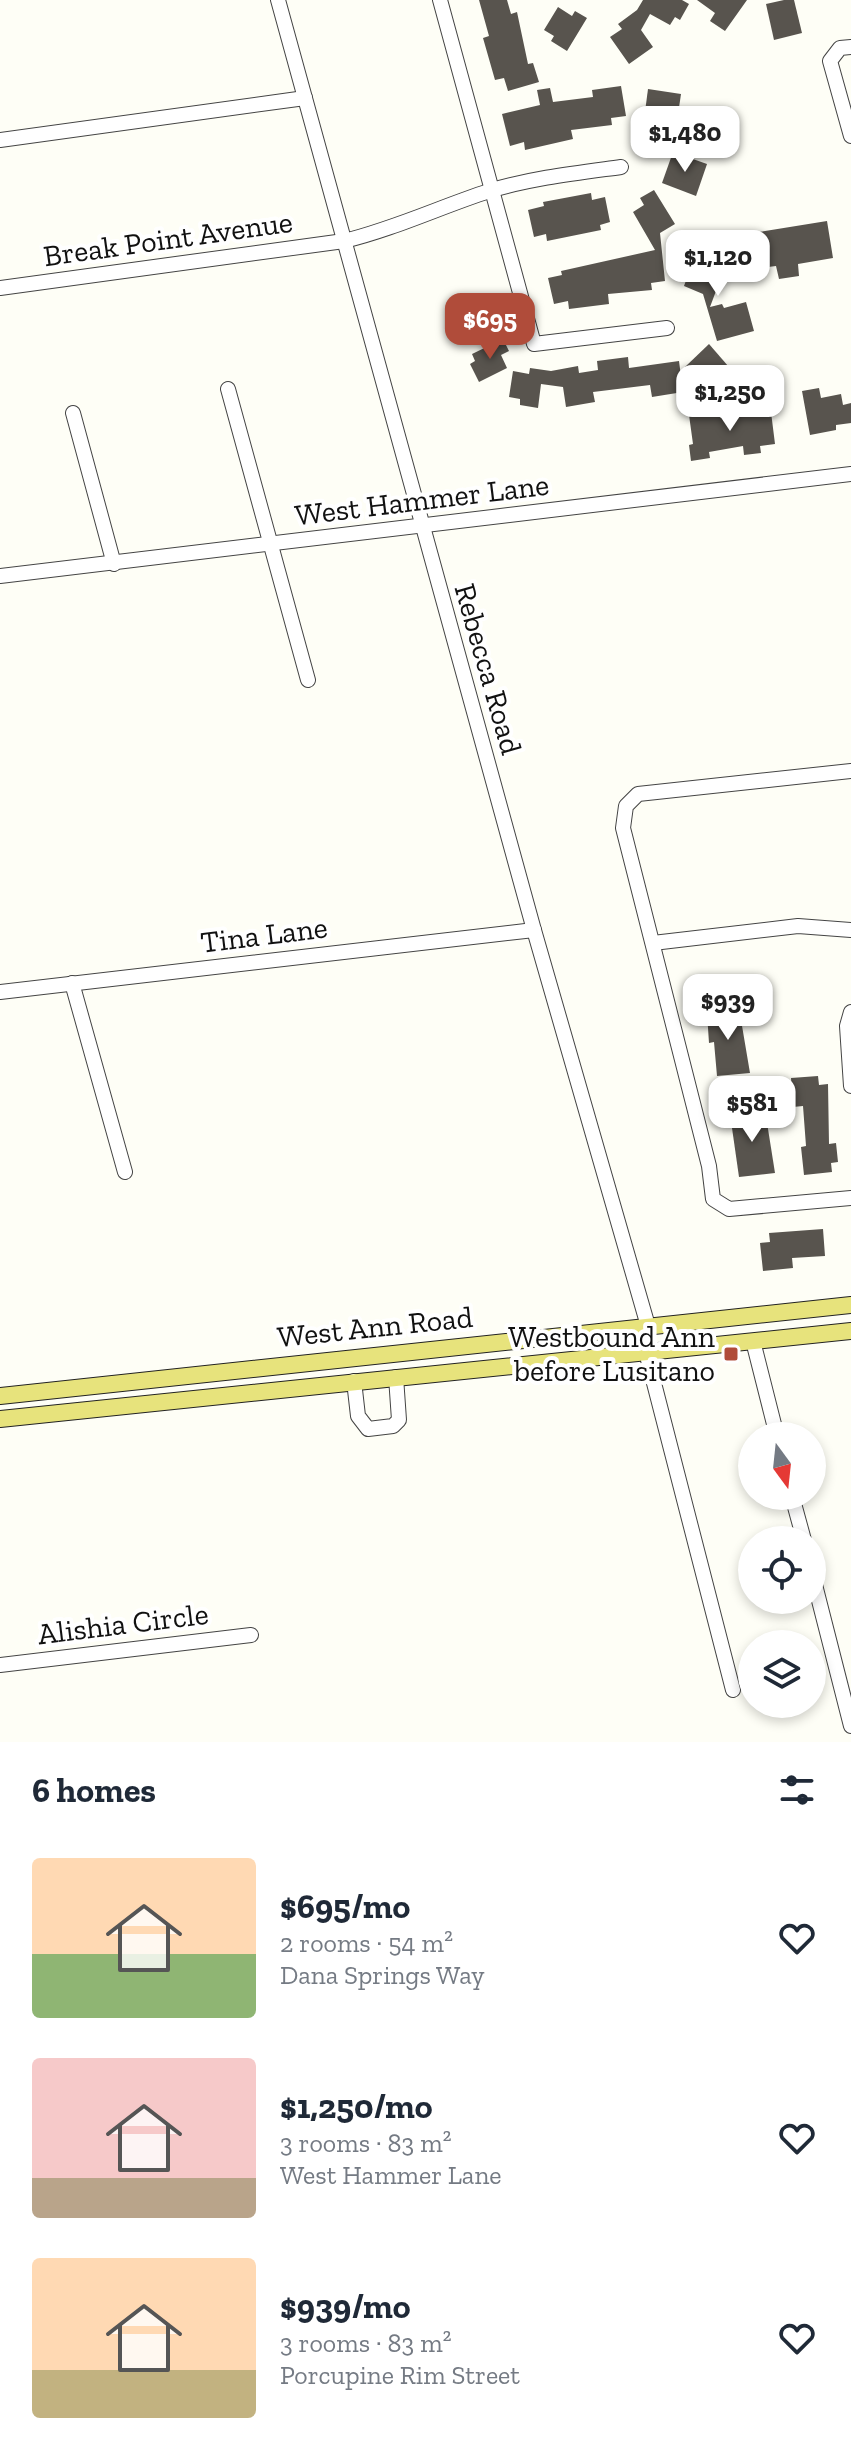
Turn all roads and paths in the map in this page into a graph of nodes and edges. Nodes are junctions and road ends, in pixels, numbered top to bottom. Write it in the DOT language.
graph roads {
  1 [pos="278,0"];
  2 [pos="440,0"];
  3 [pos="851,47"];
  4 [pos="305,98"];
  5 [pos="851,136"];
  6 [pos="0,140"];
  7 [pos="621,167"];
  8 [pos="492,190"];
  9 [pos="344,241"];
  10 [pos="0,288"];
  11 [pos="667,328"];
  12 [pos="228,389"];
  13 [pos="73,413"];
  14 [pos="851,474"];
  15 [pos="422,526"];
  16 [pos="269,546"];
  17 [pos="114,564"];
  18 [pos="0,576"];
  19 [pos="308,680"];
  20 [pos="851,771"];
  21 [pos="534,930"];
  22 [pos="851,930"];
  23 [pos="653,943"];
  24 [pos="72,983"];
  25 [pos="0,992"];
  26 [pos="851,1012"];
  27 [pos="850,1053"];
  28 [pos="851,1086"];
  29 [pos="125,1172"];
  30 [pos="851,1198"];
  31 [pos="851,1305"];
  32 [pos="648,1326"];
  33 [pos="851,1331"];
  34 [pos="753,1341"];
  35 [pos="646,1352"];
  36 [pos="276,1366"];
  37 [pos="396,1377"];
  38 [pos="354,1381"];
  39 [pos="280,1389"];
  40 [pos="0,1396"];
  41 [pos="0,1419"];
  42 [pos="774,1422"];
  43 [pos="822,1614"];
  44 [pos="251,1635"];
  45 [pos="0,1665"];
  46 [pos="733,1690"];
  47 [pos="851,1726"];
  1 -- 4 [label="street, Rebecca Road"];
  2 -- 8 [label="street"];
  3 -- 5 [label="street"];
  4 -- 6 [label="street"];
  4 -- 9 [label="street, Rebecca Road"];
  7 -- 8 [label="street, Break Point Avenue"];
  8 -- 9 [label="street, Break Point Avenue"];
  8 -- 11 [label="street"];
  9 -- 10 [label="street, Break Point Avenue"];
  9 -- 15 [label="street, Rebecca Road"];
  12 -- 16 [label="street"];
  13 -- 17 [label="street"];
  14 -- 15 [label="street, West Hammer Lane"];
  15 -- 16 [label="street, West Hammer Lane"];
  15 -- 21 [label="street, Rebecca Road"];
  16 -- 17 [label="street, West Hammer Lane"];
  16 -- 19 [label="street"];
  17 -- 18 [label="street, West Hammer Lane"];
  20 -- 23 [label="street"];
  21 -- 24 [label="street, Tina Lane"];
  21 -- 32 [label="street, Rebecca Road"];
  22 -- 23 [label="street"];
  23 -- 30 [label="street"];
  24 -- 25 [label="street, Tina Lane"];
  24 -- 29 [label="street"];
  26 -- 27 [label="street"];
  27 -- 28 [label="street"];
  31 -- 32 [label="main road, West Ann Road"];
  32 -- 35 [label="street, Rebecca Road"];
  32 -- 36 [label="main road, West Ann Road"];
  33 -- 34 [label="main road, West Ann Road"];
  34 -- 35 [label="main road, West Ann Road"];
  34 -- 42 [label="street"];
  35 -- 37 [label="main road, West Ann Road"];
  35 -- 46 [label="street, Rebecca Road"];
  36 -- 39 [label="main road"];
  36 -- 40 [label="main road, West Ann Road"];
  37 -- 38 [label="main road, West Ann Road"];
  37 -- 38 [label="street"];
  38 -- 39 [label="main road, West Ann Road"];
  39 -- 41 [label="main road, West Ann Road"];
  43 -- 47 [label="street"];
  44 -- 45 [label="street, Alishia Circle"];
}
